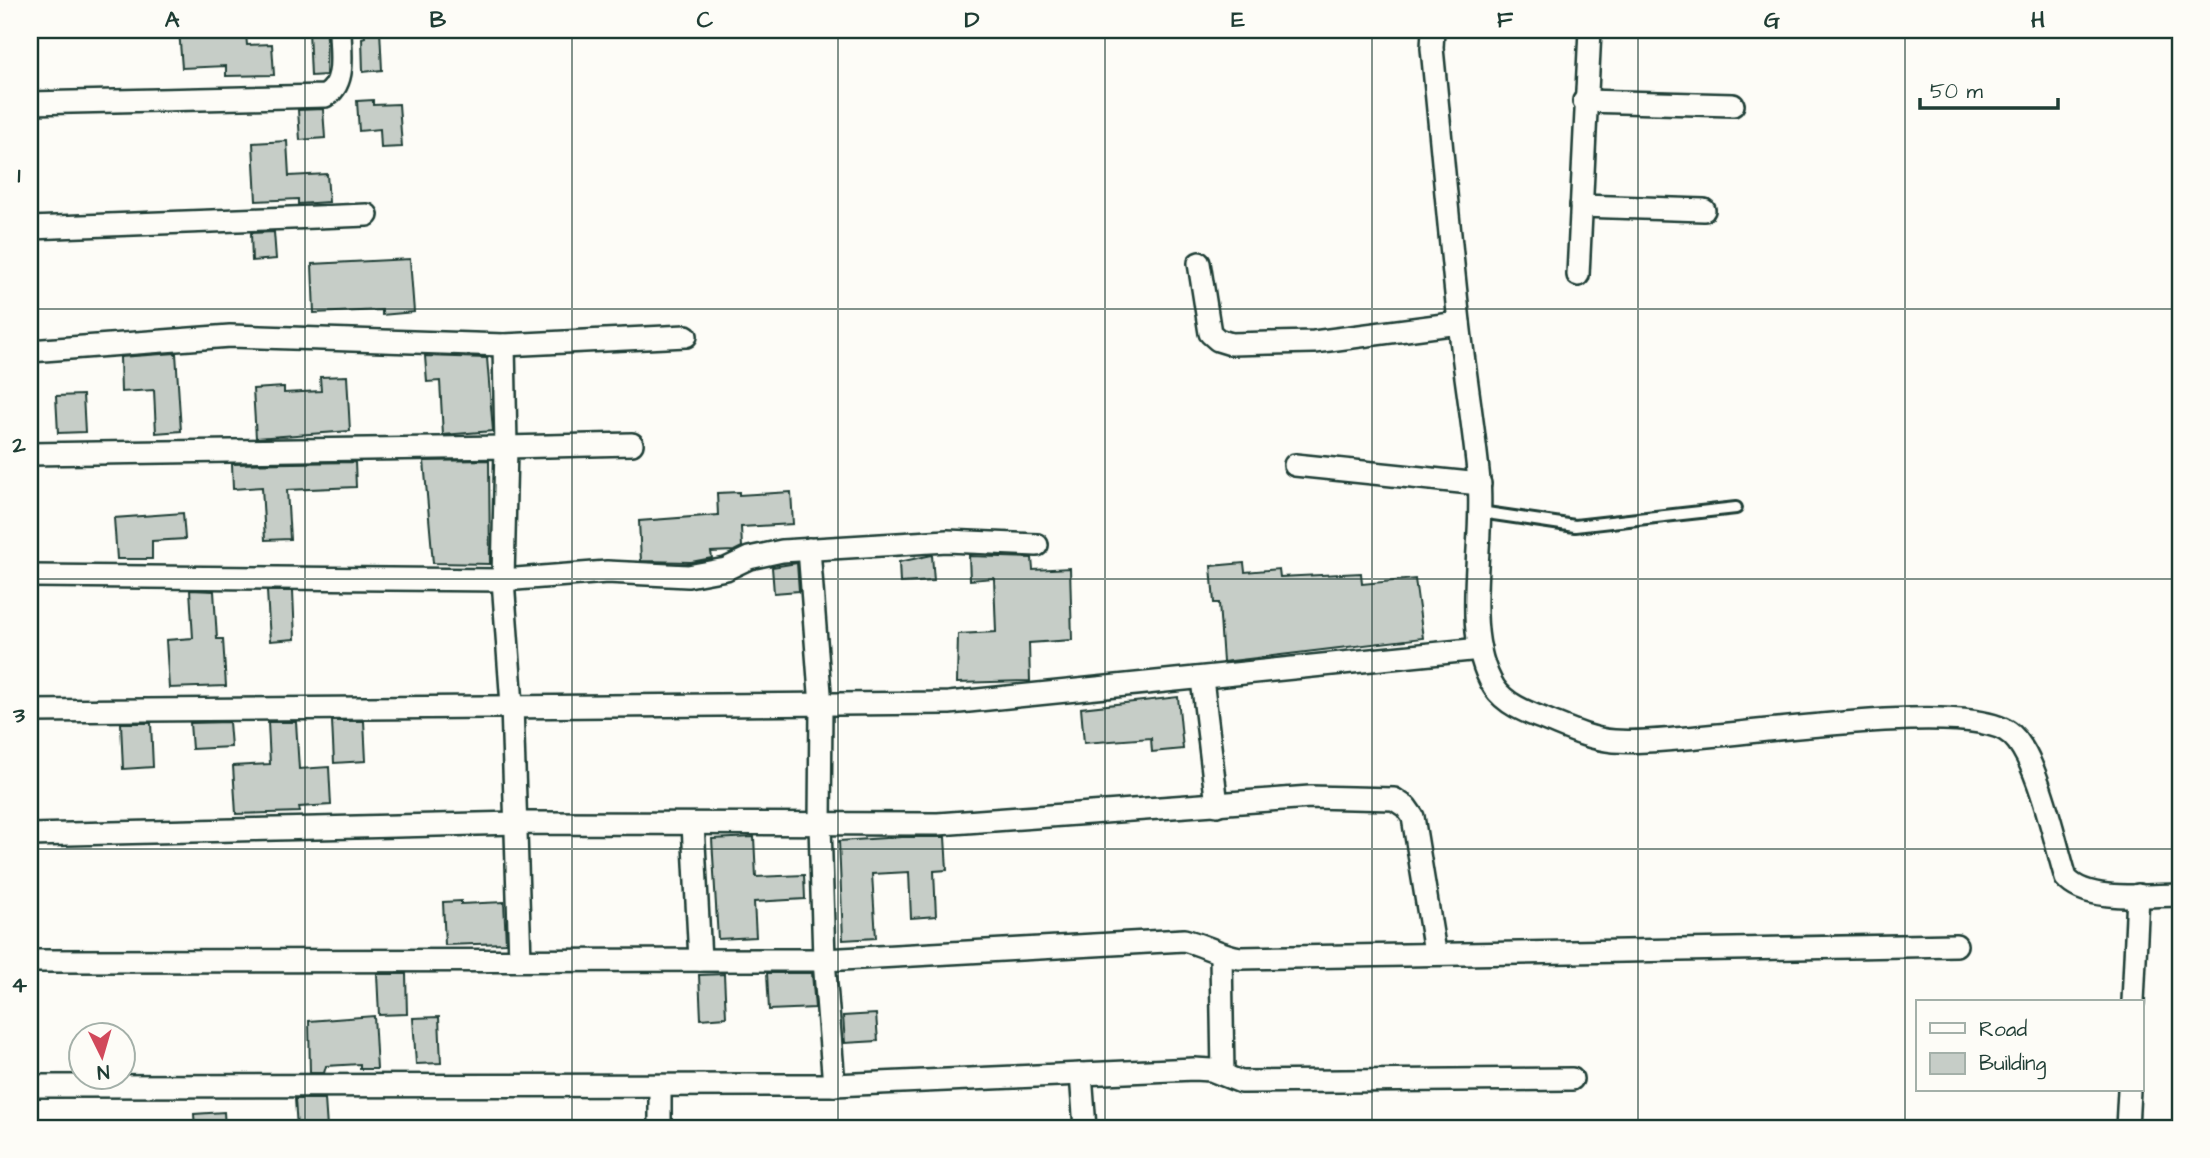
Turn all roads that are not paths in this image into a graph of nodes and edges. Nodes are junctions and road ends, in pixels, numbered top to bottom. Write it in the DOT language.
graph roads {
  1 [pos="340,30"];
  2 [pos="1433,30"];
  3 [pos="1590,30"];
  4 [pos="1584,101"];
  5 [pos="30,103"];
  6 [pos="1733,105"];
  7 [pos="1581,206"];
  8 [pos="1704,210"];
  9 [pos="367,215"];
  10 [pos="30,228"];
  11 [pos="1199,263"];
  12 [pos="1578,275"];
  13 [pos="1459,323"];
  14 [pos="686,336"];
  15 [pos="504,345"];
  16 [pos="30,351"];
  17 [pos="632,444"];
  18 [pos="506,447"];
  19 [pos="30,454"];
  20 [pos="1295,465"];
  21 [pos="1480,484"];
  22 [pos="1736,508"];
  23 [pos="1480,512"];
  24 [pos="1037,545"];
  25 [pos="809,549"];
  26 [pos="30,576"];
  27 [pos="503,580"];
  28 [pos="1480,649"];
  29 [pos="1202,679"];
  30 [pos="512,705"];
  31 [pos="821,706"];
  32 [pos="30,711"];
  33 [pos="1217,804"];
  34 [pos="517,823"];
  35 [pos="693,824"];
  36 [pos="820,824"];
  37 [pos="30,835"];
  38 [pos="2138,895"];
  39 [pos="2180,895"];
  40 [pos="1956,945"];
  41 [pos="1434,953"];
  42 [pos="1221,955"];
  43 [pos="520,960"];
  44 [pos="700,960"];
  45 [pos="824,960"];
  46 [pos="30,961"];
  47 [pos="2133,1000"];
  48 [pos="1081,1074"];
  49 [pos="1223,1074"];
  50 [pos="1572,1079"];
  51 [pos="834,1085"];
  52 [pos="30,1086"];
  53 [pos="660,1086"];
  54 [pos="2129,1092"];
  55 [pos="660,1128"];
  56 [pos="1084,1128"];
  57 [pos="2127,1128"];
  1 -- 5 [label="street"];
  2 -- 13 [label="street"];
  3 -- 4 [label="street"];
  4 -- 6 [label="street"];
  4 -- 7 [label="street"];
  7 -- 8 [label="street"];
  7 -- 12 [label="street"];
  9 -- 10 [label="street"];
  11 -- 13 [label="street"];
  13 -- 21 [label="street"];
  14 -- 15 [label="street"];
  15 -- 16 [label="street"];
  15 -- 18 [label="street"];
  17 -- 18 [label="street"];
  18 -- 19 [label="street"];
  18 -- 27 [label="street"];
  20 -- 21 [label="street"];
  21 -- 23 [label="street"];
  22 -- 23 [label="lane"];
  23 -- 28 [label="street"];
  24 -- 25 [label="street"];
  25 -- 27 [label="street"];
  25 -- 31 [label="street"];
  26 -- 27 [label="street"];
  27 -- 30 [label="street"];
  28 -- 29 [label="street"];
  28 -- 38 [label="street"];
  29 -- 31 [label="street"];
  29 -- 33 [label="street"];
  30 -- 31 [label="street"];
  30 -- 32 [label="street"];
  30 -- 34 [label="street"];
  31 -- 36 [label="street"];
  33 -- 36 [label="street"];
  33 -- 41 [label="street"];
  34 -- 35 [label="street"];
  34 -- 37 [label="street"];
  34 -- 43 [label="street"];
  35 -- 36 [label="street"];
  35 -- 44 [label="street"];
  36 -- 45 [label="street"];
  38 -- 39 [label="street"];
  38 -- 47 [label="street"];
  40 -- 41 [label="street"];
  41 -- 42 [label="street"];
  42 -- 45 [label="street"];
  42 -- 49 [label="street"];
  43 -- 44 [label="street"];
  43 -- 46 [label="street"];
  44 -- 45 [label="street"];
  45 -- 51 [label="street"];
  48 -- 49 [label="street"];
  48 -- 51 [label="street"];
  48 -- 56 [label="street"];
  49 -- 50 [label="street"];
  51 -- 53 [label="street"];
  52 -- 53 [label="street"];
  53 -- 55 [label="street"];
  54 -- 57 [label="street"];
}
